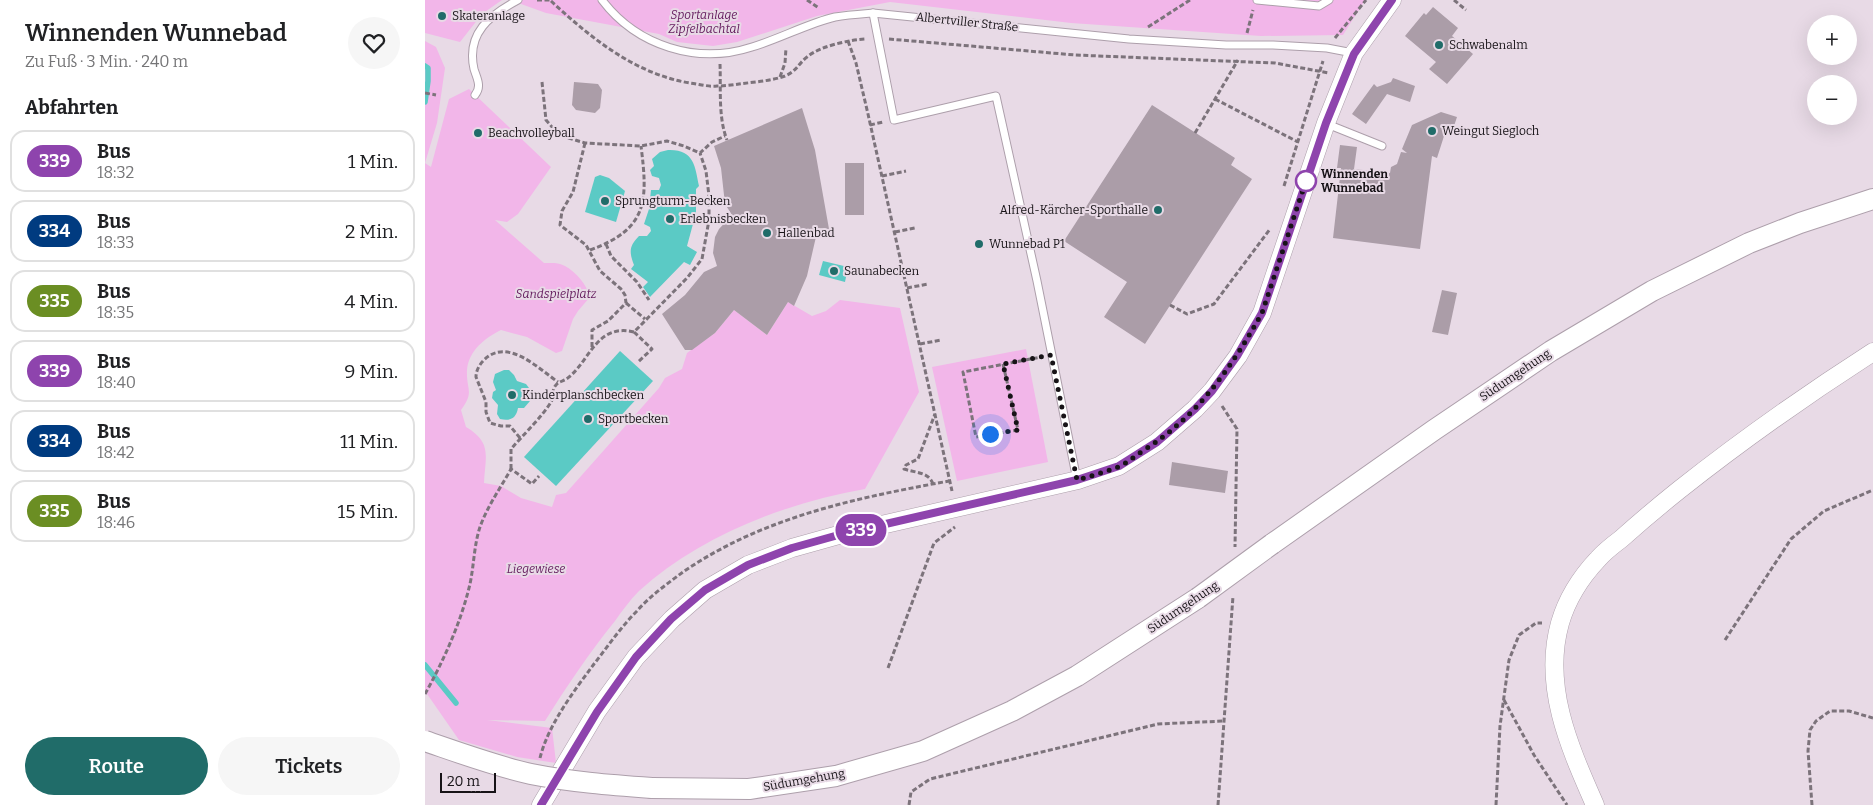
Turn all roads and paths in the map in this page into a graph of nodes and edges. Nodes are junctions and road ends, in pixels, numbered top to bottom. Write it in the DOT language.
graph roads {
  1 [pos="519,0"];
  2 [pos="537,0"];
  3 [pos="552,0"];
  4 [pos="602,0"];
  5 [pos="1191,0"];
  6 [pos="1257,0"];
  7 [pos="1329,0"];
  8 [pos="1366,0"];
  9 [pos="1391,0"];
  10 [pos="1454,0"];
  11 [pos="1253,9"];
  12 [pos="1466,10"];
  13 [pos="873,13"];
  14 [pos="784,35"];
  15 [pos="879,39"];
  16 [pos="1129,39"];
  17 [pos="848,41"];
  18 [pos="1245,45"];
  19 [pos="1327,48"];
  20 [pos="720,54"];
  21 [pos="1354,54"];
  22 [pos="807,56"];
  23 [pos="1238,62"];
  24 [pos="780,77"];
  25 [pos="542,82"];
  26 [pos="425,93"];
  27 [pos="475,95"];
  28 [pos="437,96"];
  29 [pos="1215,99"];
  30 [pos="1326,123"];
  31 [pos="1195,133"];
  32 [pos="1298,142"];
  33 [pos="585,143"];
  34 [pos="641,146"];
  35 [pos="1382,146"];
  36 [pos="700,153"];
  37 [pos="906,171"];
  38 [pos="882,176"];
  39 [pos="1283,187"];
  40 [pos="1873,199"];
  41 [pos="1273,225"];
  42 [pos="915,228"];
  43 [pos="895,232"];
  44 [pos="606,244"];
  45 [pos="590,250"];
  46 [pos="928,284"];
  47 [pos="907,288"];
  48 [pos="649,300"];
  49 [pos="626,303"];
  50 [pos="1170,305"];
  51 [pos="645,318"];
  52 [pos="634,332"];
  53 [pos="941,340"];
  54 [pos="920,344"];
  55 [pos="592,347"];
  56 [pos="1873,352"];
  57 [pos="1051,355"];
  58 [pos="638,362"];
  59 [pos="1003,364"];
  60 [pos="559,382"];
  61 [pos="935,414"];
  62 [pos="520,438"];
  63 [pos="511,469"];
  64 [pos="539,476"];
  65 [pos="1077,480"];
  66 [pos="949,482"];
  67 [pos="933,484"];
  68 [pos="1873,490"];
  69 [pos="957,525"];
  70 [pos="1560,623"];
  71 [pos="1725,640"];
  72 [pos="888,668"];
  73 [pos="425,694"];
  74 [pos="1504,699"];
  75 [pos="1873,718"];
  76 [pos="1224,720"];
  77 [pos="425,741"];
  78 [pos="541,805"];
  79 [pos="909,805"];
  80 [pos="1496,805"];
  81 [pos="1567,805"];
  82 [pos="1595,805"];
  83 [pos="1812,805"];
  1 -- 27 [label="lane"];
  2 -- 3 [label="path"];
  4 -- 20 [label="lane, Albertviller Straße"];
  5 -- 16 [label="path"];
  6 -- 7 [label="lane"];
  8 -- 19 [label="path"];
  9 -- 21 [label="street"];
  10 -- 12 [label="path"];
  11 -- 18 [label="path"];
  13 -- 14 [label="lane, Albertviller Straße"];
  13 -- 15 [label="lane"];
  13 -- 16 [label="lane, Albertviller Straße"];
  14 -- 20 [label="lane, Albertviller Straße"];
  14 -- 24 [label="path"];
  15 -- 17 [label="path"];
  15 -- 23 [label="path"];
  15 -- 57 [label="lane"];
  16 -- 18 [label="lane, Albertviller Straße"];
  17 -- 22 [label="path"];
  17 -- 38 [label="path"];
  18 -- 19 [label="lane, Albertviller Straße"];
  18 -- 23 [label="path"];
  19 -- 21 [label="lane, Albertviller Straße"];
  20 -- 36 [label="path"];
  21 -- 30 [label="street"];
  23 -- 29 [label="path"];
  23 -- 32 [label="path"];
  25 -- 33 [label="path"];
  26 -- 28 [label="path"];
  29 -- 31 [label="path"];
  29 -- 32 [label="path"];
  30 -- 35 [label="lane"];
  30 -- 65 [label="street"];
  32 -- 39 [label="path"];
  33 -- 34 [label="path"];
  33 -- 45 [label="path"];
  34 -- 36 [label="path"];
  34 -- 44 [label="path"];
  36 -- 51 [label="path"];
  37 -- 38 [label="path"];
  38 -- 43 [label="path"];
  40 -- 77 [label="main road, Südumgehung, bridge"];
  41 -- 50 [label="path"];
  42 -- 43 [label="path"];
  43 -- 47 [label="path"];
  44 -- 45 [label="path"];
  44 -- 48 [label="path"];
  45 -- 49 [label="path"];
  46 -- 47 [label="path"];
  47 -- 54 [label="path"];
  49 -- 51 [label="path"];
  49 -- 55 [label="path"];
  51 -- 52 [label="path"];
  52 -- 55 [label="path"];
  52 -- 58 [label="path"];
  53 -- 54 [label="path"];
  54 -- 61 [label="path"];
  55 -- 60 [label="path"];
  56 -- 70 [label="street"];
  57 -- 59 [label="path"];
  57 -- 65 [label="lane"];
  59 -- 59 [label="path"];
  60 -- 62 [label="path"];
  60 -- 62 [label="path"];
  61 -- 66 [label="path"];
  61 -- 67 [label="path"];
  62 -- 63 [label="path"];
  63 -- 64 [label="path"];
  63 -- 73 [label="path"];
  65 -- 78 [label="street"];
  68 -- 71 [label="path"];
  69 -- 72 [label="path"];
  70 -- 74 [label="path"];
  70 -- 82 [label="street"];
  74 -- 80 [label="path"];
  74 -- 81 [label="path"];
  75 -- 83 [label="path"];
  76 -- 79 [label="path"];
}
